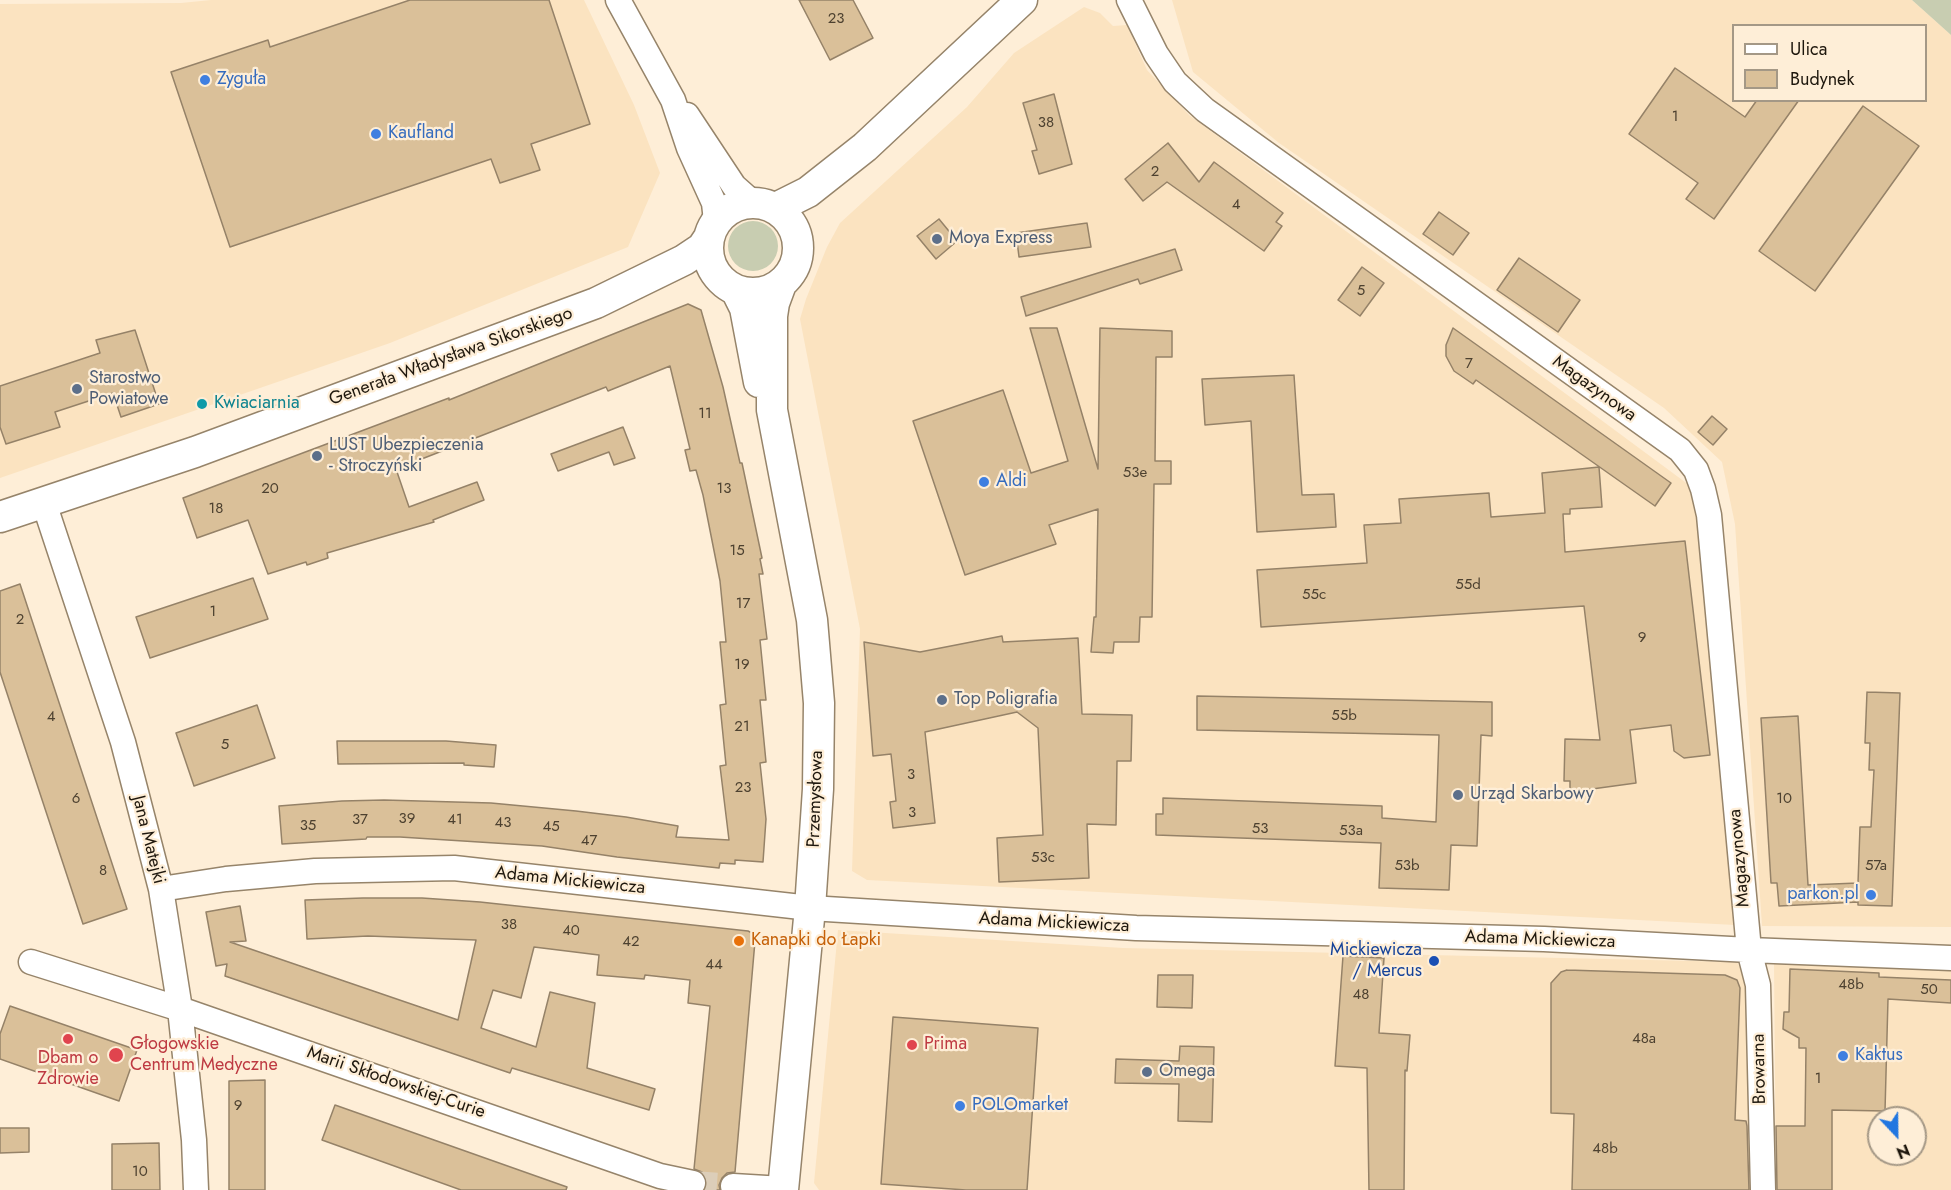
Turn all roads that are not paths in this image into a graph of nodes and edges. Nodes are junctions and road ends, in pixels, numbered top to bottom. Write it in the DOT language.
graph roads {
  1 [pos="618,0"];
  2 [pos="1022,0"];
  3 [pos="1129,0"];
  4 [pos="673,100"];
  5 [pos="881,133"];
  6 [pos="764,205"];
  7 [pos="712,230"];
  8 [pos="799,244"];
  9 [pos="726,282"];
  10 [pos="781,284"];
  11 [pos="596,303"];
  12 [pos="772,410"];
  13 [pos="44,502"];
  14 [pos="0,517"];
  15 [pos="161,889"];
  16 [pos="810,908"];
  17 [pos="1749,950"];
  18 [pos="1951,958"];
  19 [pos="31,962"];
  20 [pos="180,1009"];
  21 [pos="693,1183"];
  22 [pos="733,1186"];
  23 [pos="196,1190"];
  24 [pos="783,1190"];
  25 [pos="1763,1190"];
  1 -- 4 [label="street"];
  2 -- 5 [label="street"];
  3 -- 17 [label="street, Magazynowa"];
  4 -- 6 [label="street"];
  4 -- 7 [label="street"];
  5 -- 6 [label="street"];
  5 -- 8 [label="street"];
  6 -- 7 [label="street"];
  6 -- 8 [label="street"];
  7 -- 9 [label="street"];
  7 -- 11 [label="street, Generała Władysława Sikorskiego"];
  8 -- 10 [label="street"];
  9 -- 10 [label="street"];
  9 -- 11 [label="street, Generała Władysława Sikorskiego"];
  9 -- 12 [label="street, Przemysłowa"];
  10 -- 12 [label="street, Przemysłowa"];
  11 -- 13 [label="street, Generała Władysława Sikorskiego"];
  12 -- 16 [label="street, Przemysłowa"];
  13 -- 14 [label="street, Generała Władysława Sikorskiego"];
  13 -- 15 [label="street, Jana Matejki"];
  15 -- 16 [label="street, Adama Mickiewicza"];
  15 -- 20 [label="street, Jana Matejki"];
  16 -- 17 [label="street, Adama Mickiewicza"];
  16 -- 24 [label="street, Przemysłowa"];
  17 -- 18 [label="street, Adama Mickiewicza"];
  17 -- 25 [label="street, Browarna"];
  19 -- 20 [label="street, Marii Skłodowskiej-Curie"];
  20 -- 21 [label="street, Marii Skłodowskiej-Curie"];
  20 -- 23 [label="street, Jana Matejki"];
  22 -- 24 [label="street"];
}
